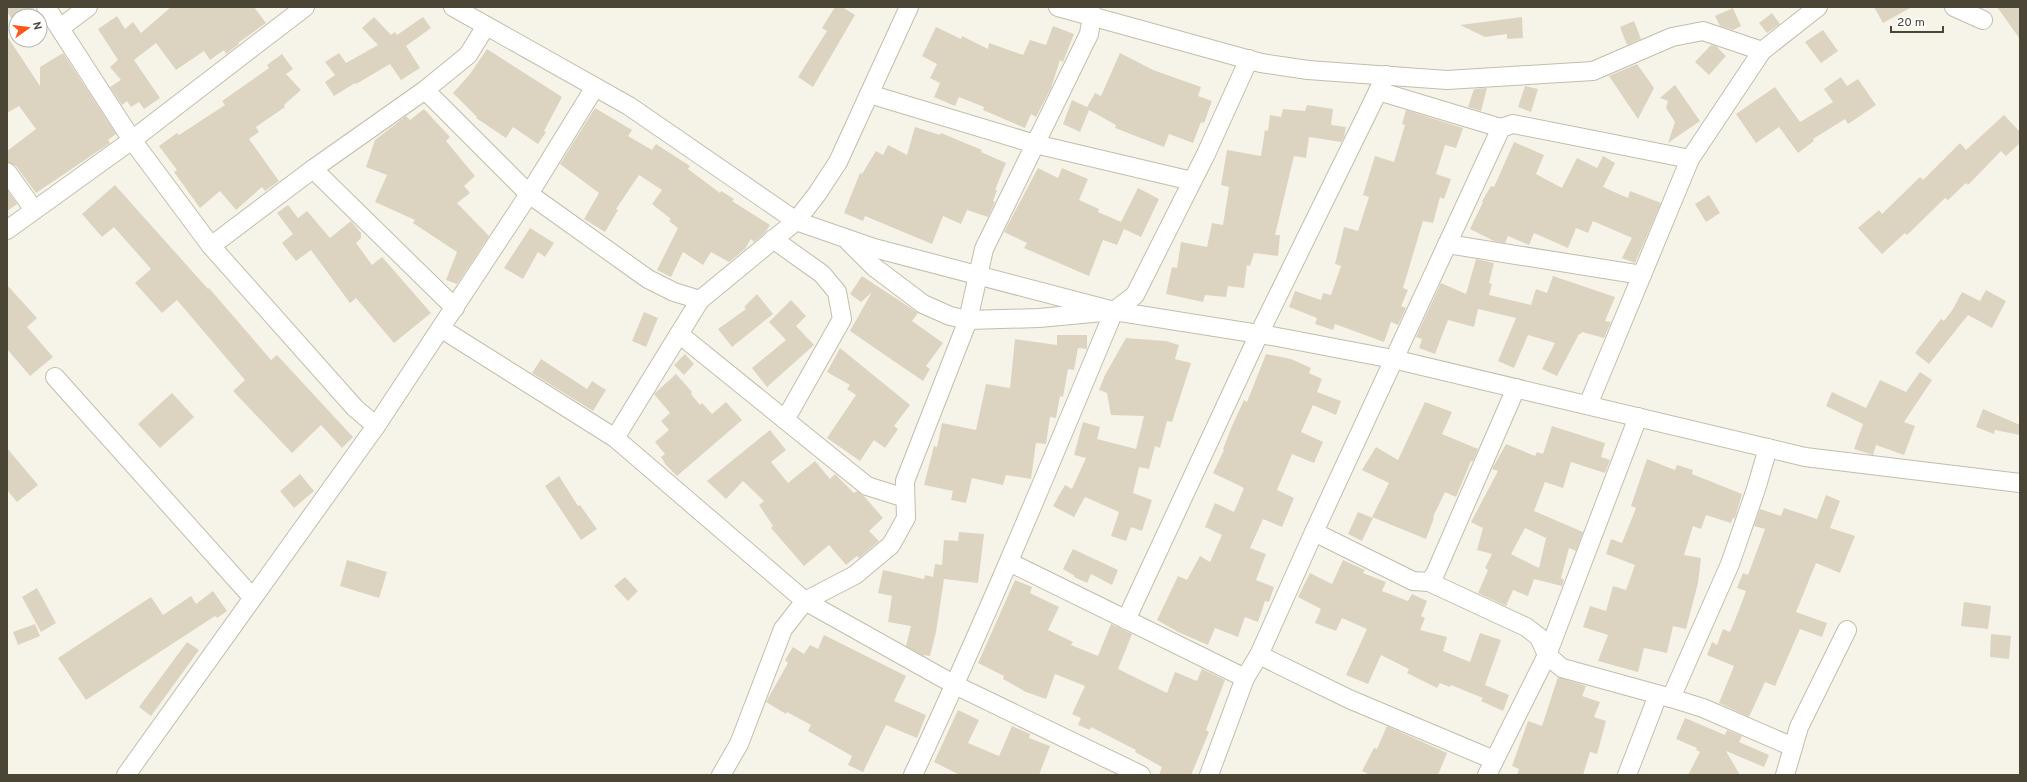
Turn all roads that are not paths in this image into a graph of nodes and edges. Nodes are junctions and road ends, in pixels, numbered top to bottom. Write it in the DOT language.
graph roads {
  1 [pos="46,7"];
  2 [pos="88,7"];
  3 [pos="305,7"];
  4 [pos="453,7"];
  5 [pos="909,7"];
  6 [pos="1058,7"];
  7 [pos="1818,7"];
  8 [pos="1954,7"];
  9 [pos="1091,12"];
  10 [pos="1982,20"];
  11 [pos="486,26"];
  12 [pos="60,28"];
  13 [pos="1762,51"];
  14 [pos="1249,59"];
  15 [pos="1382,83"];
  16 [pos="595,87"];
  17 [pos="425,90"];
  18 [pos="869,94"];
  19 [pos="1501,128"];
  20 [pos="132,140"];
  21 [pos="1035,144"];
  22 [pos="1690,159"];
  23 [pos="312,169"];
  24 [pos="7,172"];
  25 [pos="1192,181"];
  26 [pos="529,194"];
  27 [pos="34,210"];
  28 [pos="796,221"];
  29 [pos="7,230"];
  30 [pos="845,238"];
  31 [pos="774,239"];
  32 [pos="1447,244"];
  33 [pos="211,246"];
  34 [pos="978,275"];
  35 [pos="1642,276"];
  36 [pos="700,300"];
  37 [pos="455,308"];
  38 [pos="1114,311"];
  39 [pos="968,320"];
  40 [pos="442,329"];
  41 [pos="679,334"];
  42 [pos="1259,334"];
  43 [pos="1393,359"];
  44 [pos="55,377"];
  45 [pos="1516,388"];
  46 [pos="1588,405"];
  47 [pos="1638,417"];
  48 [pos="785,420"];
  49 [pos="376,426"];
  50 [pos="615,438"];
  51 [pos="1768,448"];
  52 [pos="2020,483"];
  53 [pos="906,498"];
  54 [pos="1314,532"];
  55 [pos="1009,562"];
  56 [pos="1429,582"];
  57 [pos="252,597"];
  58 [pos="806,601"];
  59 [pos="1126,620"];
  60 [pos="1847,630"];
  61 [pos="1259,655"];
  62 [pos="1547,655"];
  63 [pos="1245,678"];
  64 [pos="955,685"];
  65 [pos="1665,696"];
  66 [pos="1794,747"];
  67 [pos="1490,768"];
  68 [pos="126,775"];
  69 [pos="721,775"];
  70 [pos="913,775"];
  71 [pos="1141,775"];
  72 [pos="1209,775"];
  73 [pos="1627,775"];
  74 [pos="1785,775"];
  1 -- 12 [label="street"];
  2 -- 12 [label="street"];
  3 -- 20 [label="street"];
  4 -- 11 [label="street"];
  5 -- 18 [label="street"];
  6 -- 9 [label="street"];
  7 -- 13 [label="street"];
  8 -- 10 [label="street"];
  9 -- 14 [label="street"];
  9 -- 21 [label="street"];
  11 -- 16 [label="street"];
  11 -- 17 [label="street"];
  12 -- 20 [label="street"];
  13 -- 15 [label="street"];
  13 -- 22 [label="street"];
  14 -- 15 [label="street"];
  14 -- 25 [label="street"];
  15 -- 19 [label="street"];
  15 -- 42 [label="street"];
  16 -- 26 [label="street"];
  16 -- 28 [label="street"];
  17 -- 23 [label="street"];
  17 -- 26 [label="street"];
  18 -- 21 [label="street"];
  18 -- 28 [label="street"];
  19 -- 22 [label="street"];
  19 -- 32 [label="street"];
  20 -- 27 [label="street"];
  20 -- 33 [label="street"];
  21 -- 25 [label="street"];
  21 -- 34 [label="street"];
  22 -- 35 [label="street"];
  23 -- 33 [label="street"];
  23 -- 37 [label="street"];
  24 -- 27 [label="street"];
  25 -- 38 [label="street"];
  26 -- 36 [label="street"];
  26 -- 37 [label="street"];
  27 -- 29 [label="street"];
  28 -- 30 [label="street"];
  28 -- 31 [label="street"];
  30 -- 34 [label="street"];
  30 -- 39 [label="street"];
  31 -- 36 [label="street"];
  31 -- 48 [label="street"];
  32 -- 35 [label="street"];
  32 -- 43 [label="street"];
  33 -- 49 [label="street"];
  34 -- 38 [label="street"];
  34 -- 39 [label="street"];
  35 -- 46 [label="street"];
  36 -- 41 [label="street"];
  37 -- 40 [label="street"];
  38 -- 39 [label="street"];
  38 -- 42 [label="street"];
  38 -- 55 [label="street"];
  39 -- 53 [label="street"];
  40 -- 49 [label="street"];
  40 -- 50 [label="street"];
  41 -- 48 [label="street"];
  41 -- 50 [label="street"];
  42 -- 43 [label="street"];
  42 -- 59 [label="street"];
  43 -- 45 [label="street"];
  43 -- 54 [label="street"];
  44 -- 57 [label="street"];
  45 -- 46 [label="street"];
  45 -- 56 [label="street"];
  46 -- 47 [label="street"];
  47 -- 51 [label="street"];
  47 -- 62 [label="street"];
  48 -- 53 [label="street"];
  49 -- 57 [label="street"];
  50 -- 58 [label="street"];
  51 -- 52 [label="street"];
  51 -- 65 [label="street"];
  53 -- 58 [label="street"];
  54 -- 56 [label="street"];
  54 -- 61 [label="street"];
  55 -- 59 [label="street"];
  55 -- 64 [label="street"];
  56 -- 62 [label="street"];
  57 -- 68 [label="street"];
  58 -- 64 [label="street"];
  58 -- 69 [label="street"];
  59 -- 63 [label="street"];
  60 -- 66 [label="street"];
  61 -- 63 [label="street"];
  61 -- 67 [label="street"];
  62 -- 65 [label="street"];
  62 -- 67 [label="street"];
  63 -- 72 [label="street"];
  64 -- 70 [label="street"];
  64 -- 71 [label="street"];
  65 -- 66 [label="street"];
  65 -- 73 [label="street"];
  66 -- 74 [label="street"];
}
